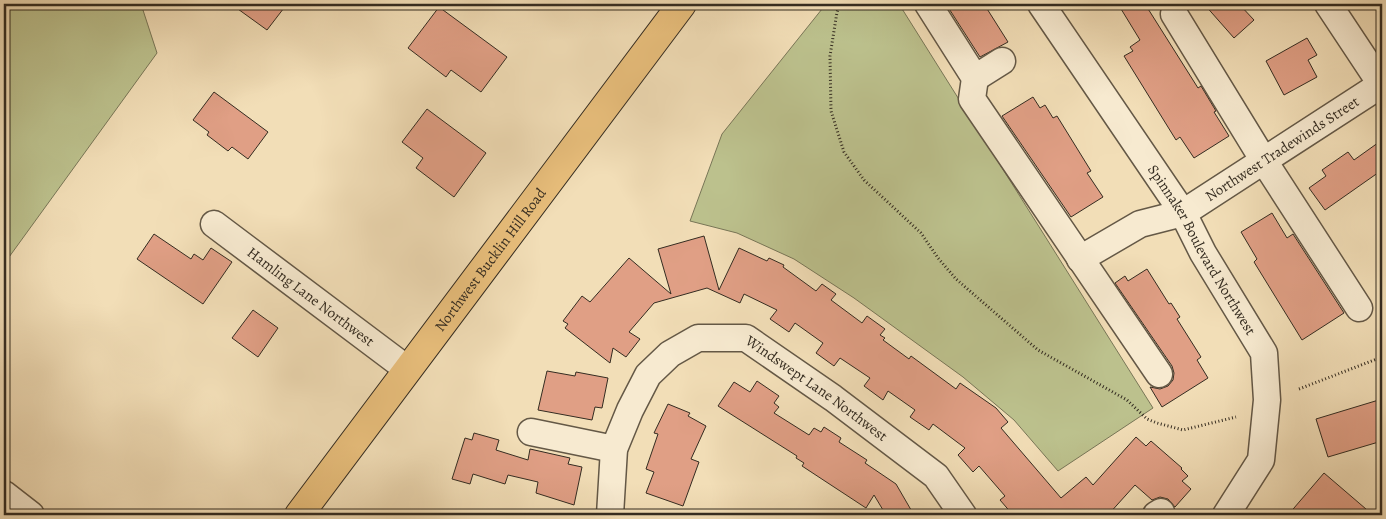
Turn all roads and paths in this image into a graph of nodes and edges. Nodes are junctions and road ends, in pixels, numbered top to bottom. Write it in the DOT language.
graph roads {
  1 [pos="682,4"];
  2 [pos="840,4"];
  3 [pos="928,4"];
  4 [pos="1041,4"];
  5 [pos="1328,4"];
  6 [pos="1174,14"];
  7 [pos="1002,62"];
  8 [pos="976,78"];
  9 [pos="1382,84"];
  10 [pos="1264,161"];
  11 [pos="1182,213"];
  12 [pos="214,224"];
  13 [pos="1080,260"];
  14 [pos="1359,308"];
  15 [pos="1382,357"];
  16 [pos="407,369"];
  17 [pos="1159,374"];
  18 [pos="1299,388"];
  19 [pos="1236,417"];
  20 [pos="531,432"];
  21 [pos="614,448"];
  22 [pos="4,494"];
  23 [pos="32,515"];
  24 [pos="299,515"];
  25 [pos="610,515"];
  26 [pos="963,515"];
  27 [pos="1226,515"];
  1 -- 16 [label="main road, Northwest Bucklin Hill Road"];
  2 -- 19 [label="path"];
  3 -- 8 [label="street"];
  4 -- 11 [label="street, Spinnaker Boulevard Northwest"];
  5 -- 9 [label="street"];
  6 -- 10 [label="street"];
  7 -- 8 [label="street"];
  8 -- 13 [label="street"];
  9 -- 10 [label="street, Northwest Tradewinds Street"];
  10 -- 11 [label="street, Northwest Tradewinds Street"];
  10 -- 14 [label="street"];
  11 -- 13 [label="street, Northwest Tradewinds Street"];
  11 -- 27 [label="street, Spinnaker Boulevard Northwest"];
  12 -- 16 [label="street, Hamling Lane Northwest"];
  13 -- 17 [label="street"];
  15 -- 18 [label="path"];
  16 -- 24 [label="main road, Northwest Bucklin Hill Road"];
  20 -- 21 [label="street"];
  21 -- 25 [label="street, Windswept Lane Northwest"];
  21 -- 26 [label="street, Windswept Lane Northwest"];
  22 -- 23 [label="street"];
}
